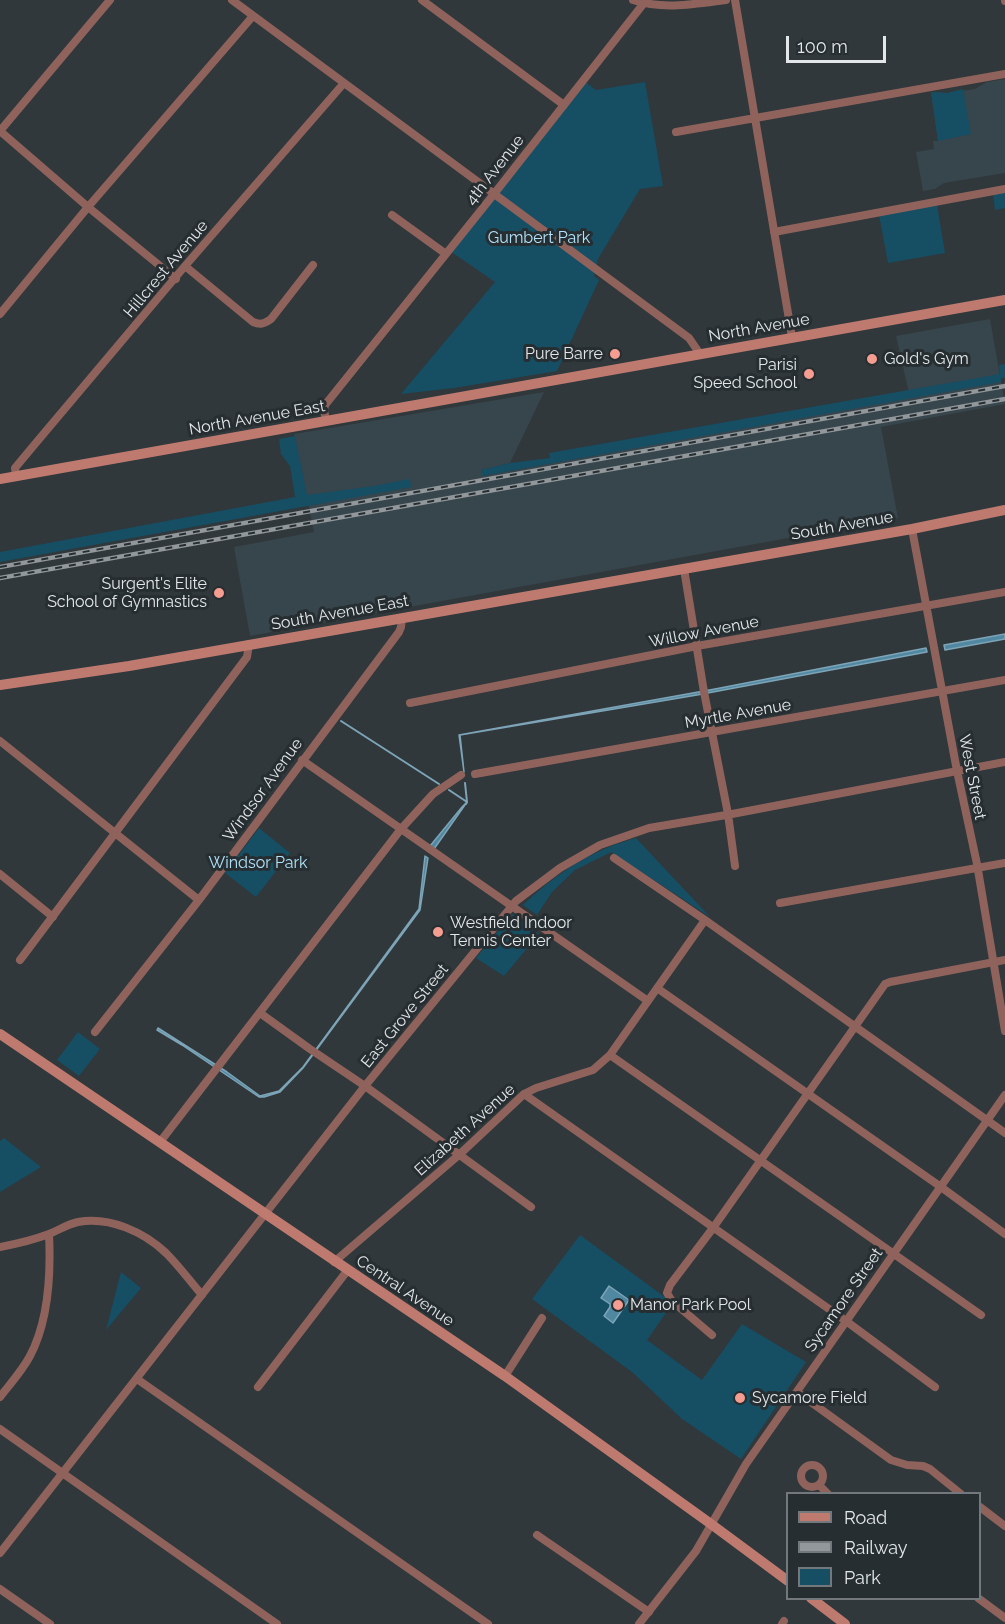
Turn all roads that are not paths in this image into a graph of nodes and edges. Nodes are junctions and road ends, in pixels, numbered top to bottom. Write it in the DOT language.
graph roads {
  1 [pos="110,0"];
  2 [pos="232,0"];
  3 [pos="422,0"];
  4 [pos="633,0"];
  5 [pos="726,0"];
  6 [pos="735,0"];
  7 [pos="644,3"];
  8 [pos="253,16"];
  9 [pos="1005,74"];
  10 [pos="344,83"];
  11 [pos="564,105"];
  12 [pos="755,118"];
  13 [pos="0,131"];
  14 [pos="676,132"];
  15 [pos="1005,189"];
  16 [pos="494,194"];
  17 [pos="88,207"];
  18 [pos="392,215"];
  19 [pos="774,232"];
  20 [pos="446,254"];
  21 [pos="313,265"];
  22 [pos="185,266"];
  23 [pos="176,279"];
  24 [pos="1005,300"];
  25 [pos="0,314"];
  26 [pos="792,337"];
  27 [pos="700,354"];
  28 [pos="519,387"];
  29 [pos="326,421"];
  30 [pos="16,476"];
  31 [pos="0,479"];
  32 [pos="1005,510"];
  33 [pos="912,529"];
  34 [pos="684,569"];
  35 [pos="1005,592"];
  36 [pos="927,605"];
  37 [pos="402,618"];
  38 [pos="249,645"];
  39 [pos="696,646"];
  40 [pos="1005,680"];
  41 [pos="0,685"];
  42 [pos="942,691"];
  43 [pos="410,703"];
  44 [pos="712,733"];
  45 [pos="0,741"];
  46 [pos="302,760"];
  47 [pos="1005,762"];
  48 [pos="957,771"];
  49 [pos="475,774"];
  50 [pos="461,775"];
  51 [pos="728,814"];
  52 [pos="400,829"];
  53 [pos="116,834"];
  54 [pos="614,858"];
  55 [pos="1005,863"];
  56 [pos="735,866"];
  57 [pos="977,868"];
  58 [pos="0,874"];
  59 [pos="199,900"];
  60 [pos="780,903"];
  61 [pos="511,906"];
  62 [pos="53,917"];
  63 [pos="705,920"];
  64 [pos="20,960"];
  65 [pos="1005,960"];
  66 [pos="992,962"];
  67 [pos="657,988"];
  68 [pos="648,1001"];
  69 [pos="261,1013"];
  70 [pos="855,1027"];
  71 [pos="1005,1031"];
  72 [pos="95,1032"];
  73 [pos="1,1036"];
  74 [pos="610,1055"];
  75 [pos="365,1086"];
  76 [pos="524,1094"];
  77 [pos="808,1094"];
  78 [pos="1005,1095"];
  79 [pos="987,1120"];
  80 [pos="1005,1133"];
  81 [pos="160,1143"];
  82 [pos="460,1154"];
  83 [pos="760,1161"];
  84 [pos="940,1187"];
  85 [pos="531,1207"];
  86 [pos="265,1214"];
  87 [pos="713,1228"];
  88 [pos="49,1234"];
  89 [pos="1005,1234"];
  90 [pos="0,1247"];
  91 [pos="893,1253"];
  92 [pos="334,1262"];
  93 [pos="347,1271"];
  94 [pos="202,1295"];
  95 [pos="981,1315"];
  96 [pos="542,1318"];
  97 [pos="846,1321"];
  98 [pos="712,1335"];
  99 [pos="505,1376"];
  100 [pos="137,1379"];
  101 [pos="258,1387"];
  102 [pos="935,1387"];
  103 [pos="798,1392"];
  104 [pos="0,1397"];
  105 [pos="0,1429"];
  106 [pos="62,1474"];
  107 [pos="819,1485"];
  108 [pos="826,1492"];
  109 [pos="959,1492"];
  110 [pos="981,1508"];
  111 [pos="711,1524"];
  112 [pos="1005,1526"];
  113 [pos="537,1535"];
  114 [pos="0,1553"];
  115 [pos="786,1580"];
  116 [pos="0,1589"];
  117 [pos="813,1600"];
  118 [pos="979,1600"];
  119 [pos="648,1612"];
  120 [pos="1005,1618"];
  121 [pos="50,1624"];
  122 [pos="278,1624"];
  123 [pos="488,1624"];
  124 [pos="639,1624"];
  125 [pos="845,1624"];
  1 -- 13 [label="street"];
  2 -- 8 [label="street"];
  3 -- 11 [label="street"];
  4 -- 7 [label="street"];
  5 -- 7 [label="street"];
  6 -- 12 [label="street"];
  7 -- 11 [label="street, 4th Avenue"];
  8 -- 10 [label="street"];
  8 -- 17 [label="street"];
  9 -- 12 [label="street"];
  10 -- 16 [label="street"];
  10 -- 22 [label="street, Hillcrest Avenue"];
  11 -- 16 [label="street, 4th Avenue"];
  12 -- 14 [label="street"];
  12 -- 19 [label="street"];
  13 -- 17 [label="street"];
  15 -- 19 [label="street"];
  16 -- 20 [label="street, 4th Avenue"];
  16 -- 27 [label="street"];
  17 -- 23 [label="street"];
  17 -- 25 [label="street"];
  18 -- 20 [label="street"];
  19 -- 26 [label="street"];
  20 -- 29 [label="street, 4th Avenue"];
  21 -- 22 [label="street"];
  22 -- 23 [label="street, Hillcrest Avenue"];
  23 -- 30 [label="street, Hillcrest Avenue"];
  24 -- 26 [label="main road, North Avenue"];
  26 -- 27 [label="main road, North Avenue"];
  27 -- 28 [label="main road, North Avenue"];
  28 -- 29 [label="main road, North Avenue East"];
  29 -- 30 [label="main road, North Avenue East"];
  30 -- 31 [label="main road, North Avenue East"];
  32 -- 33 [label="main road, South Avenue"];
  33 -- 34 [label="main road, South Avenue"];
  33 -- 36 [label="street, West Street"];
  34 -- 37 [label="main road, South Avenue East"];
  34 -- 39 [label="street"];
  35 -- 36 [label="street, Willow Avenue"];
  36 -- 39 [label="street, Willow Avenue"];
  36 -- 42 [label="street, West Street"];
  37 -- 38 [label="main road, South Avenue East"];
  37 -- 46 [label="street, Windsor Avenue"];
  38 -- 41 [label="main road, South Avenue East"];
  38 -- 53 [label="street"];
  39 -- 43 [label="street, Willow Avenue"];
  39 -- 44 [label="street"];
  40 -- 42 [label="street, Myrtle Avenue"];
  42 -- 44 [label="street, Myrtle Avenue"];
  42 -- 48 [label="street, West Street"];
  44 -- 49 [label="street, Myrtle Avenue"];
  44 -- 51 [label="street"];
  45 -- 53 [label="street"];
  46 -- 52 [label="street"];
  46 -- 59 [label="street, Windsor Avenue"];
  47 -- 48 [label="street, East Grove Street"];
  48 -- 51 [label="street, East Grove Street"];
  48 -- 57 [label="street, West Street"];
  50 -- 52 [label="street"];
  51 -- 56 [label="street"];
  51 -- 61 [label="street, East Grove Street"];
  52 -- 61 [label="street"];
  52 -- 69 [label="street"];
  53 -- 59 [label="street"];
  53 -- 62 [label="street"];
  54 -- 63 [label="street"];
  55 -- 57 [label="street"];
  57 -- 60 [label="street"];
  57 -- 66 [label="street, West Street"];
  58 -- 62 [label="street"];
  59 -- 72 [label="street, Windsor Avenue"];
  61 -- 68 [label="street"];
  61 -- 75 [label="street, East Grove Street"];
  62 -- 64 [label="street"];
  63 -- 67 [label="street, Elizabeth Avenue"];
  63 -- 70 [label="street"];
  65 -- 66 [label="street"];
  66 -- 70 [label="street"];
  66 -- 71 [label="street, West Street"];
  67 -- 68 [label="street, Elizabeth Avenue"];
  67 -- 77 [label="street"];
  68 -- 74 [label="street, Elizabeth Avenue"];
  69 -- 75 [label="street"];
  69 -- 81 [label="street"];
  70 -- 77 [label="street"];
  70 -- 79 [label="street"];
  73 -- 81 [label="main road, Central Avenue"];
  74 -- 76 [label="street, Elizabeth Avenue"];
  74 -- 83 [label="street"];
  75 -- 82 [label="street"];
  75 -- 86 [label="street, East Grove Street"];
  76 -- 82 [label="street, Elizabeth Avenue"];
  76 -- 87 [label="street"];
  77 -- 83 [label="street"];
  77 -- 84 [label="street"];
  78 -- 79 [label="street, Sycamore Street"];
  79 -- 80 [label="street"];
  79 -- 84 [label="street, Sycamore Street"];
  81 -- 86 [label="main road, Central Avenue"];
  82 -- 85 [label="street"];
  82 -- 92 [label="street, Elizabeth Avenue"];
  83 -- 87 [label="street"];
  83 -- 91 [label="street"];
  84 -- 89 [label="street"];
  84 -- 91 [label="street, Sycamore Street"];
  86 -- 92 [label="main road, Central Avenue"];
  86 -- 94 [label="street, East Grove Street"];
  87 -- 97 [label="street"];
  87 -- 98 [label="street"];
  88 -- 90 [label="street"];
  88 -- 94 [label="street"];
  88 -- 104 [label="street"];
  91 -- 95 [label="street"];
  91 -- 97 [label="street, Sycamore Street"];
  92 -- 93 [label="main road, Central Avenue"];
  93 -- 99 [label="main road, Central Avenue"];
  93 -- 101 [label="street"];
  94 -- 100 [label="street, East Grove Street"];
  96 -- 99 [label="street"];
  97 -- 102 [label="street"];
  97 -- 103 [label="street, Sycamore Street"];
  99 -- 111 [label="main road, Central Avenue"];
  100 -- 106 [label="street, East Grove Street"];
  100 -- 123 [label="street"];
  103 -- 109 [label="street"];
  103 -- 111 [label="street, Sycamore Street"];
  105 -- 106 [label="street"];
  106 -- 114 [label="street, East Grove Street"];
  106 -- 122 [label="street"];
  107 -- 108 [label="street"];
  110 -- 112 [label="street"];
  111 -- 115 [label="main road, Central Avenue"];
  111 -- 119 [label="street, Sycamore Street"];
  113 -- 119 [label="street"];
  116 -- 121 [label="street"];
  117 -- 125 [label="main road"];
  118 -- 120 [label="street"];
  119 -- 124 [label="street, Sycamore Street"];
}
